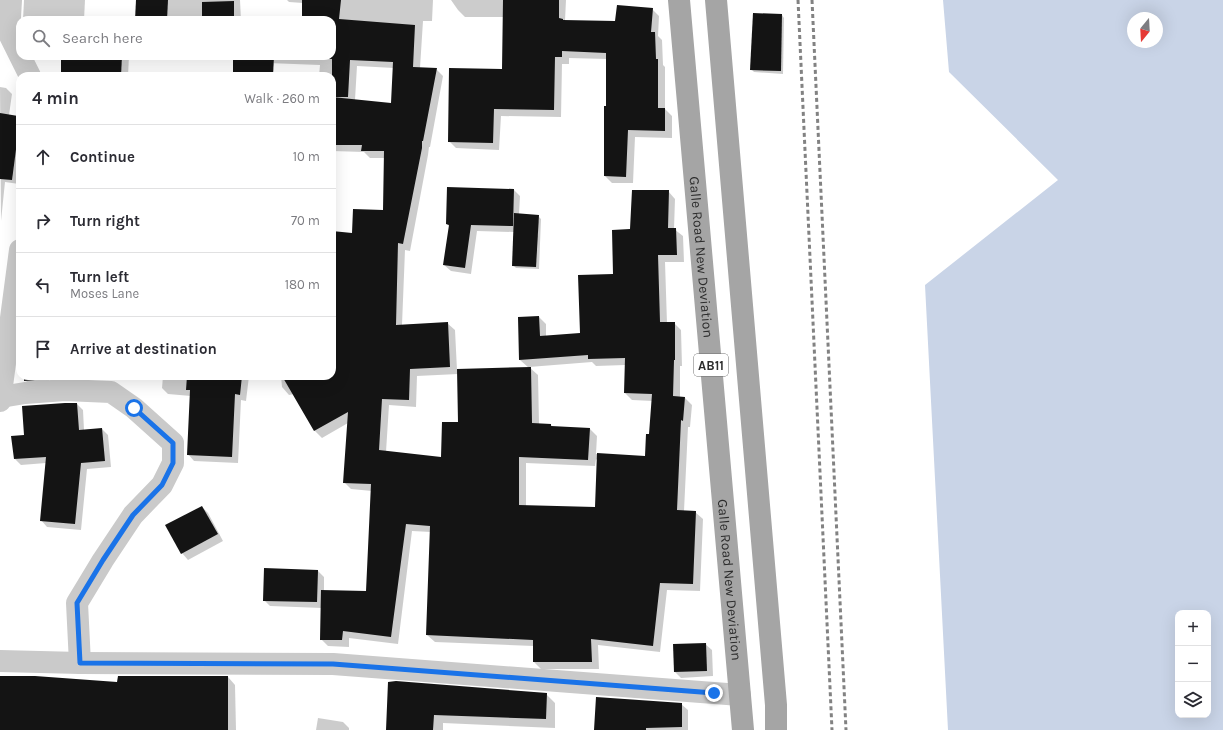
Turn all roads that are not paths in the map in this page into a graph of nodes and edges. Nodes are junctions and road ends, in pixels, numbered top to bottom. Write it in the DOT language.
graph roads {
  1 [pos="11,0"];
  2 [pos="679,0"];
  3 [pos="716,0"];
  4 [pos="16,48"];
  5 [pos="22,60"];
  6 [pos="28,72"];
  7 [pos="16,280"];
  8 [pos="0,399"];
  9 [pos="0,661"];
  10 [pos="80,663"];
  11 [pos="740,695"];
  12 [pos="743,730"];
  13 [pos="776,730"];
  1 -- 4 [label="street"];
  2 -- 11 [label="main road, Galle Road New Deviation / AB11"];
  3 -- 13 [label="main road, AB11"];
  5 -- 6 [label="street"];
  7 -- 8 [label="street"];
  8 -- 10 [label="street"];
  9 -- 10 [label="street"];
  10 -- 11 [label="street"];
  11 -- 12 [label="main road, Galle Road New Deviation / AB11"];
}
